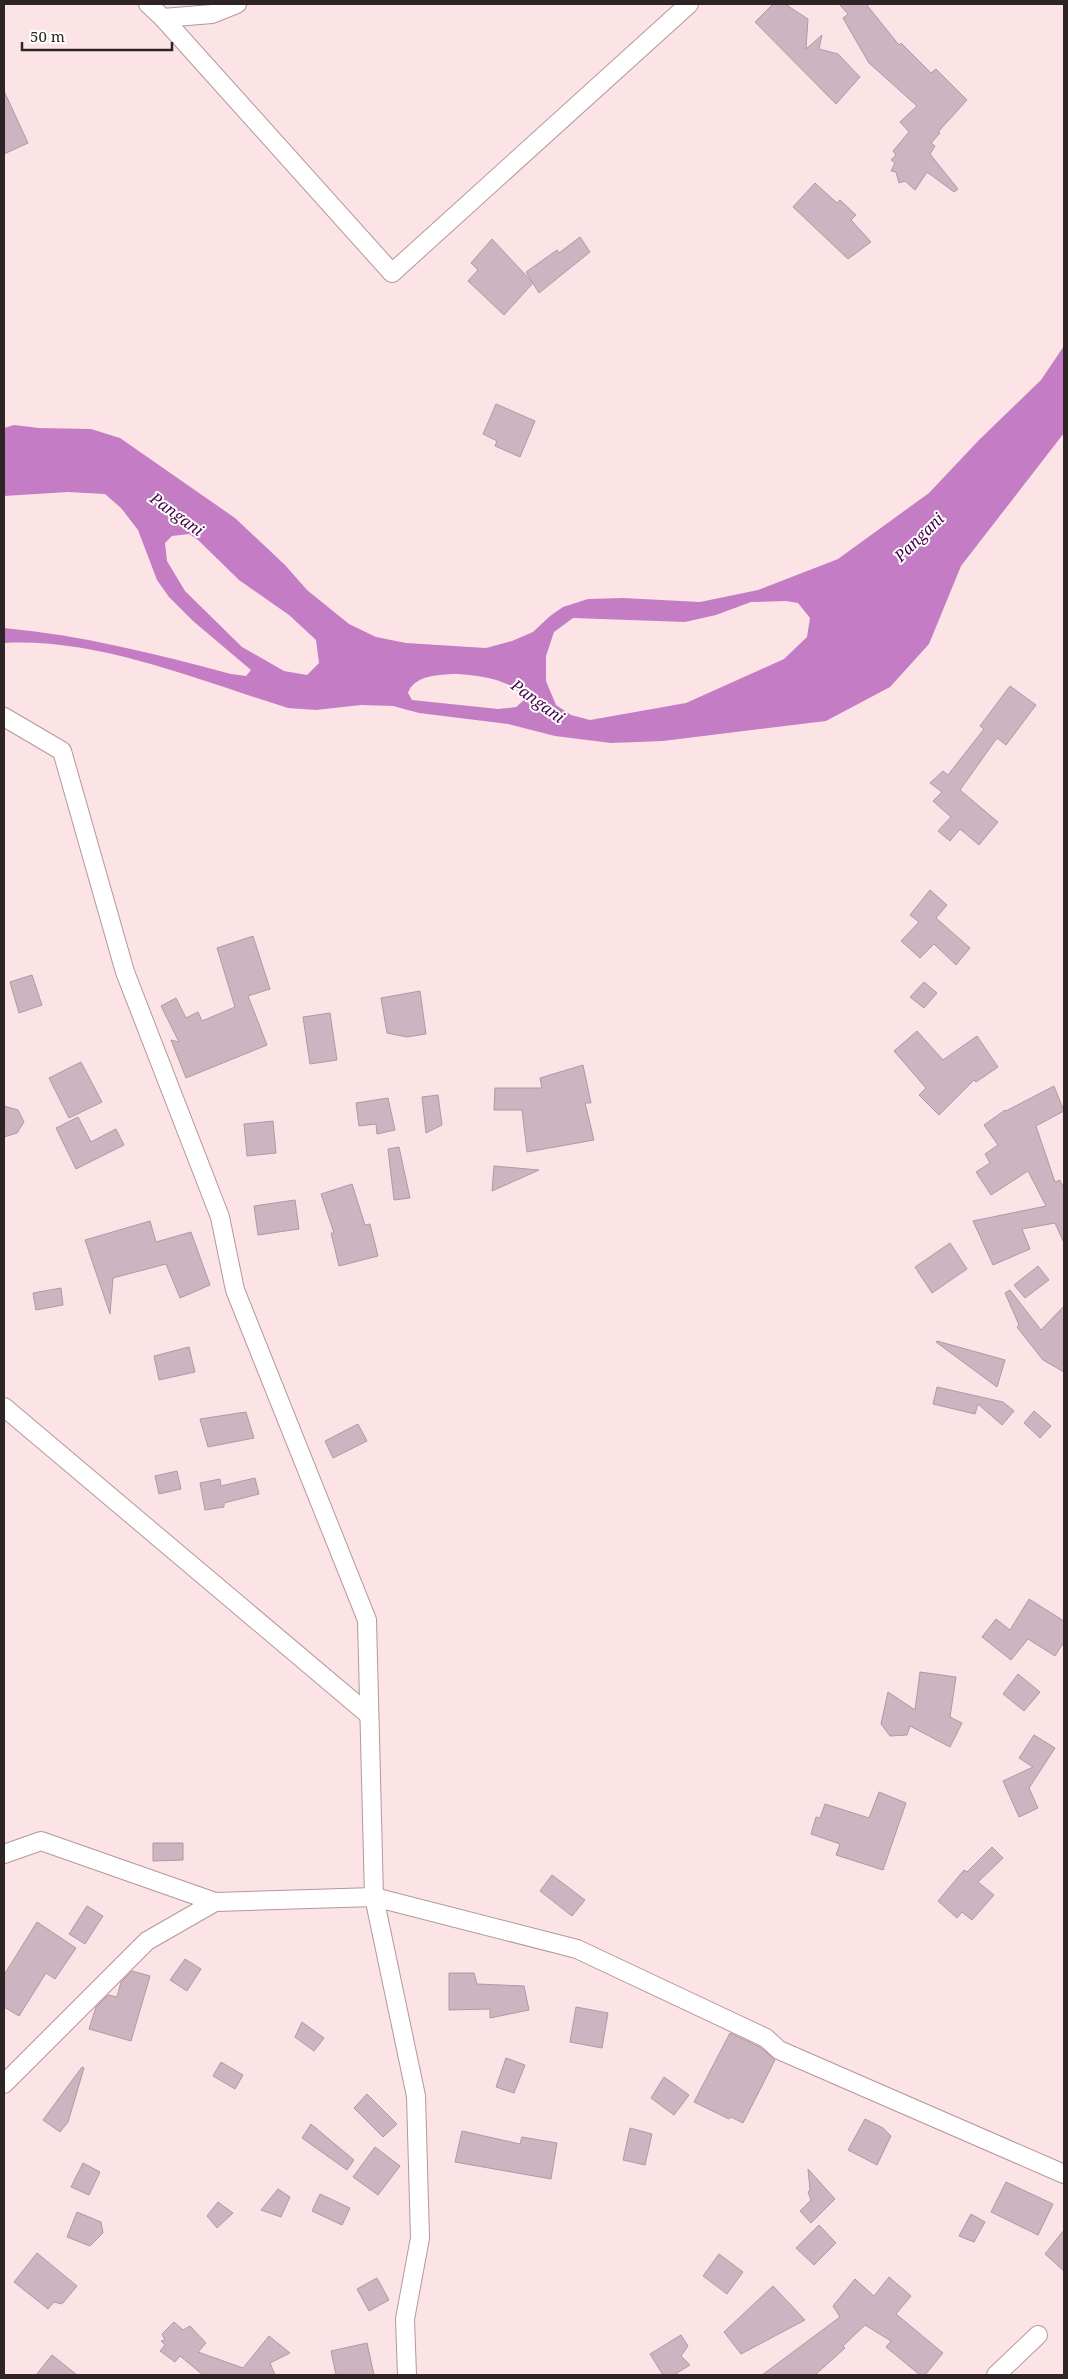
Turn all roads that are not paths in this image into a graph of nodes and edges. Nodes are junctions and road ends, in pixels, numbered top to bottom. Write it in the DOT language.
graph roads {
  1 [pos="148,4"];
  2 [pos="237,4"];
  3 [pos="689,4"];
  4 [pos="163,18"];
  5 [pos="4,717"];
  6 [pos="4,1406"];
  7 [pos="369,1715"];
  8 [pos="4,1854"];
  9 [pos="374,1897"];
  10 [pos="215,1902"];
  11 [pos="4,2084"];
  12 [pos="1064,2174"];
  13 [pos="1038,2335"];
  14 [pos="407,2375"];
  15 [pos="996,2375"];
  1 -- 4 [label="street"];
  2 -- 4 [label="street"];
  3 -- 4 [label="street"];
  5 -- 7 [label="street"];
  6 -- 7 [label="street"];
  7 -- 9 [label="street"];
  8 -- 10 [label="street"];
  9 -- 10 [label="street"];
  9 -- 12 [label="street"];
  9 -- 14 [label="street"];
  10 -- 11 [label="street"];
  13 -- 15 [label="street"];
}
